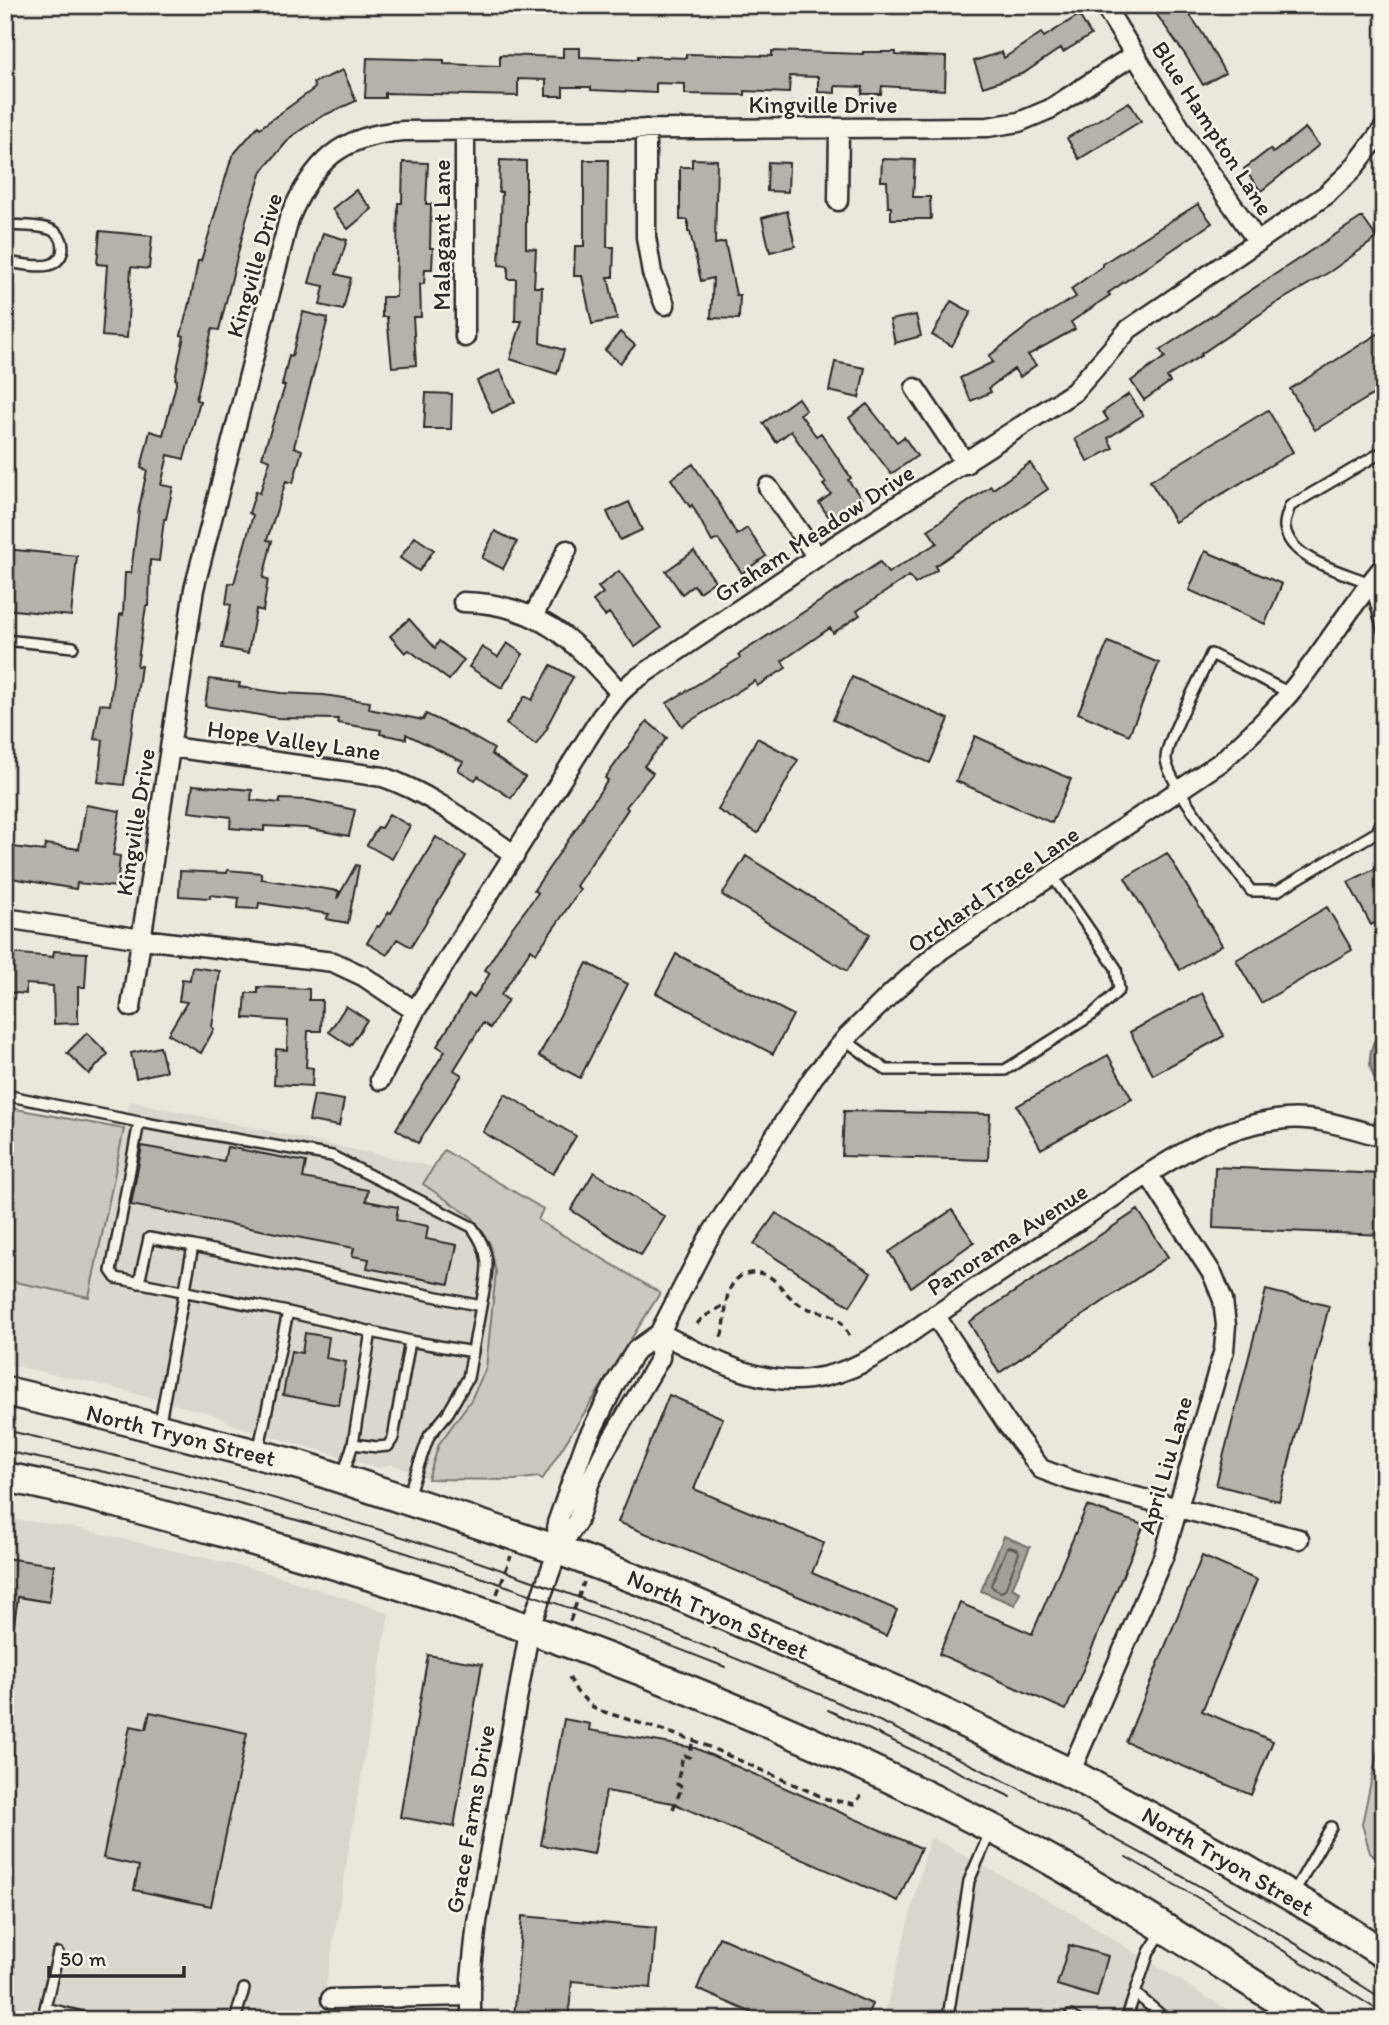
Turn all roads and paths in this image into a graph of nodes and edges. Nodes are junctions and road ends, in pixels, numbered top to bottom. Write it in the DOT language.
graph roads {
  1 [pos="1104,5"];
  2 [pos="1135,54"];
  3 [pos="1384,128"];
  4 [pos="646,129"];
  5 [pos="839,129"];
  6 [pos="465,132"];
  7 [pos="838,201"];
  8 [pos="5,225"];
  9 [pos="1258,242"];
  10 [pos="5,262"];
  11 [pos="666,305"];
  12 [pos="465,337"];
  13 [pos="915,388"];
  14 [pos="1384,451"];
  15 [pos="965,464"];
  16 [pos="768,487"];
  17 [pos="567,550"];
  18 [pos="817,558"];
  19 [pos="1384,566"];
  20 [pos="1370,583"];
  21 [pos="463,602"];
  22 [pos="533,617"];
  23 [pos="1384,634"];
  24 [pos="5,640"];
  25 [pos="74,647"];
  26 [pos="620,693"];
  27 [pos="1290,693"];
  28 [pos="171,747"];
  29 [pos="1180,791"];
  30 [pos="1384,817"];
  31 [pos="515,855"];
  32 [pos="1053,877"];
  33 [pos="5,918"];
  34 [pos="142,939"];
  35 [pos="131,1007"];
  36 [pos="415,1012"];
  37 [pos="844,1040"];
  38 [pos="380,1080"];
  39 [pos="5,1094"];
  40 [pos="139,1122"];
  41 [pos="1384,1137"];
  42 [pos="1148,1174"];
  43 [pos="193,1247"];
  44 [pos="139,1283"];
  45 [pos="185,1292"];
  46 [pos="726,1304"];
  47 [pos="481,1306"];
  48 [pos="288,1312"];
  49 [pos="935,1315"];
  50 [pos="697,1324"];
  51 [pos="371,1331"];
  52 [pos="660,1333"];
  53 [pos="721,1337"];
  54 [pos="850,1339"];
  55 [pos="410,1341"];
  56 [pos="472,1352"];
  57 [pos="5,1391"];
  58 [pos="158,1429"];
  59 [pos="353,1444"];
  60 [pos="258,1454"];
  61 [pos="5,1477"];
  62 [pos="342,1479"];
  63 [pos="406,1500"];
  64 [pos="1178,1507"];
  65 [pos="1299,1539"];
  66 [pos="514,1547"];
  67 [pos="558,1550"];
  68 [pos="585,1580"];
  69 [pos="497,1594"];
  70 [pos="530,1628"];
  71 [pos="567,1628"];
  72 [pos="569,1677"];
  73 [pos="693,1740"];
  74 [pos="1070,1773"];
  75 [pos="861,1796"];
  76 [pos="673,1809"];
  77 [pos="1331,1827"];
  78 [pos="992,1829"];
  79 [pos="1292,1896"];
  80 [pos="1164,1929"];
  81 [pos="58,1953"];
  82 [pos="1384,1954"];
  83 [pos="244,1989"];
  84 [pos="1136,1994"];
  85 [pos="470,1996"];
  86 [pos="331,1999"];
  87 [pos="948,2017"];
  88 [pos="1303,2018"];
  89 [pos="95,2020"];
  90 [pos="235,2020"];
  91 [pos="471,2020"];
  92 [pos="1069,2020"];
  93 [pos="1077,2020"];
  94 [pos="1126,2020"];
  95 [pos="1167,2020"];
  1 -- 2 [label="street, Blue Hampton Lane"];
  2 -- 5 [label="street, Kingville Drive"];
  2 -- 9 [label="street, Blue Hampton Lane"];
  3 -- 9 [label="street, Graham Meadow Drive"];
  4 -- 5 [label="street, Kingville Drive"];
  4 -- 6 [label="street, Kingville Drive"];
  4 -- 11 [label="street"];
  5 -- 7 [label="street"];
  6 -- 12 [label="street, Malagant Lane"];
  6 -- 28 [label="street, Kingville Drive"];
  8 -- 10 [label="lane"];
  9 -- 15 [label="street, Graham Meadow Drive"];
  13 -- 15 [label="street"];
  14 -- 20 [label="lane"];
  15 -- 18 [label="street, Graham Meadow Drive"];
  16 -- 18 [label="street"];
  17 -- 22 [label="street"];
  18 -- 26 [label="street, Graham Meadow Drive"];
  19 -- 20 [label="street, Orchard Trace Lane"];
  20 -- 23 [label="lane"];
  20 -- 27 [label="street, Orchard Trace Lane"];
  21 -- 22 [label="street"];
  22 -- 26 [label="street"];
  24 -- 25 [label="lane"];
  26 -- 31 [label="street, Graham Meadow Drive"];
  27 -- 29 [label="street, Orchard Trace Lane"];
  27 -- 29 [label="lane"];
  28 -- 31 [label="street, Hope Valley Lane"];
  28 -- 34 [label="street, Kingville Drive"];
  29 -- 30 [label="lane"];
  29 -- 32 [label="street, Orchard Trace Lane"];
  31 -- 36 [label="street, Graham Meadow Drive"];
  32 -- 37 [label="street, Orchard Trace Lane"];
  32 -- 37 [label="lane"];
  33 -- 34 [label="street"];
  34 -- 35 [label="street, Kingville Drive"];
  34 -- 36 [label="street"];
  36 -- 38 [label="street, Graham Meadow Drive"];
  37 -- 52 [label="street, Orchard Trace Lane"];
  39 -- 40 [label="lane"];
  40 -- 44 [label="lane"];
  40 -- 47 [label="lane"];
  41 -- 42 [label="street, Panorama Avenue"];
  42 -- 49 [label="street, Panorama Avenue"];
  42 -- 64 [label="street, April Liu Lane"];
  43 -- 44 [label="lane"];
  43 -- 45 [label="lane"];
  43 -- 47 [label="lane"];
  44 -- 45 [label="lane"];
  45 -- 48 [label="lane"];
  45 -- 58 [label="lane"];
  46 -- 50 [label="path"];
  46 -- 53 [label="path"];
  46 -- 54 [label="path"];
  47 -- 56 [label="lane"];
  48 -- 51 [label="lane"];
  48 -- 60 [label="lane"];
  49 -- 52 [label="street, Panorama Avenue"];
  49 -- 64 [label="street"];
  51 -- 55 [label="lane"];
  51 -- 59 [label="lane"];
  52 -- 67 [label="street, Orchard Trace Lane"];
  52 -- 67 [label="street, Orchard Trace Lane"];
  55 -- 56 [label="lane"];
  55 -- 59 [label="lane"];
  56 -- 63 [label="lane"];
  57 -- 58 [label="main road, North Tryon Street"];
  58 -- 60 [label="main road, North Tryon Street"];
  59 -- 62 [label="lane"];
  60 -- 62 [label="main road, North Tryon Street"];
  61 -- 70 [label="main road"];
  62 -- 63 [label="main road, North Tryon Street"];
  63 -- 67 [label="main road, North Tryon Street"];
  64 -- 65 [label="street"];
  64 -- 74 [label="street, April Liu Lane"];
  66 -- 69 [label="path"];
  67 -- 70 [label="street, Orchard Trace Lane"];
  67 -- 74 [label="main road, North Tryon Street"];
  68 -- 71 [label="path"];
  70 -- 78 [label="main road"];
  70 -- 85 [label="street, Grace Farms Drive"];
  72 -- 73 [label="path"];
  73 -- 75 [label="path"];
  73 -- 76 [label="path"];
  74 -- 79 [label="main road, North Tryon Street"];
  77 -- 79 [label="lane"];
  78 -- 80 [label="main road"];
  78 -- 87 [label="lane"];
  79 -- 82 [label="main road, North Tryon Street"];
  80 -- 84 [label="lane"];
  80 -- 88 [label="main road"];
  81 -- 89 [label="lane"];
  83 -- 90 [label="lane"];
  84 -- 94 [label="lane"];
  84 -- 95 [label="lane"];
  85 -- 86 [label="street"];
  85 -- 91 [label="street, Grace Farms Drive"];
  92 -- 93 [label="lane"];
}
